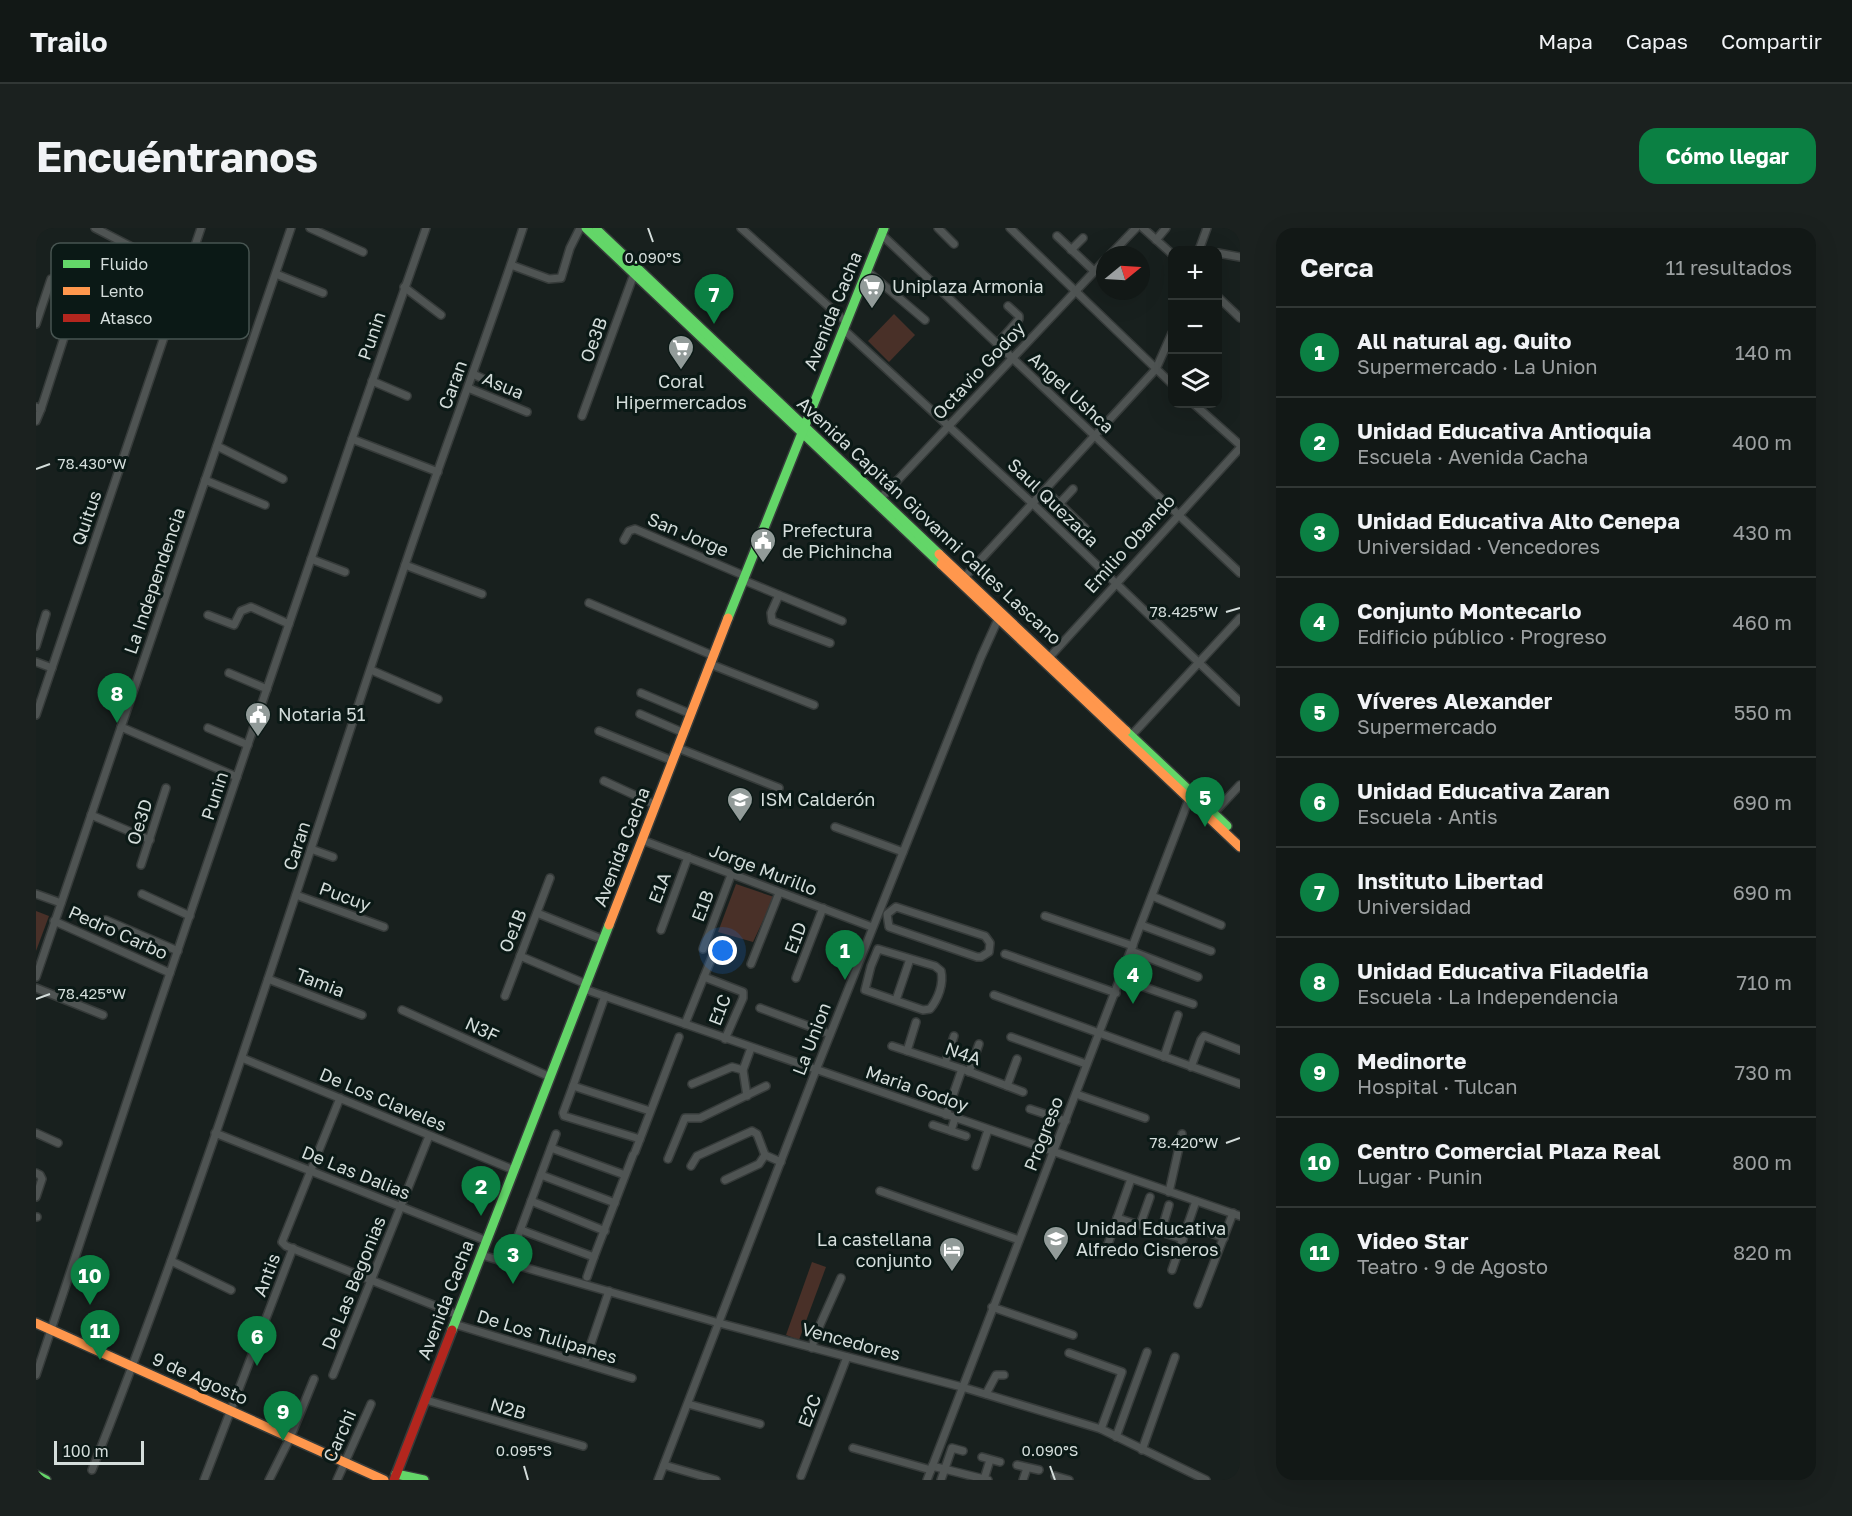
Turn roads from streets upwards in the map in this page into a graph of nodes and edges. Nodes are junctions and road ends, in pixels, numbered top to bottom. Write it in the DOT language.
graph roads {
  1 [pos="95,228"];
  2 [pos="201,228"];
  3 [pos="291,228"];
  4 [pos="310,228"];
  5 [pos="426,228"];
  6 [pos="523,228"];
  7 [pos="580,228"];
  8 [pos="586,228"];
  9 [pos="595,228"];
  10 [pos="741,228"];
  11 [pos="938,228"];
  12 [pos="1010,228"];
  13 [pos="1136,228"];
  14 [pos="1143,228"];
  15 [pos="1166,228"];
  16 [pos="1207,228"];
  17 [pos="883,231"];
  18 [pos="1058,236"];
  19 [pos="1083,238"];
  20 [pos="1156,240"];
  21 [pos="125,243"];
  22 [pos="196,243"];
  23 [pos="954,244"];
  24 [pos="1119,246"];
  25 [pos="1202,246"];
  26 [pos="1071,250"];
  27 [pos="1168,250"];
  28 [pos="363,252"];
  29 [pos="1222,254"];
  30 [pos="1240,257"];
  31 [pos="511,265"];
  32 [pos="867,271"];
  33 [pos="1094,271"];
  34 [pos="276,274"];
  35 [pos="634,274"];
  36 [pos="51,279"];
  37 [pos="404,287"];
  38 [pos="1074,291"];
  39 [pos="323,293"];
  40 [pos="1221,300"];
  41 [pos="1008,306"];
  42 [pos="441,315"];
  43 [pos="1240,318"];
  44 [pos="925,320"];
  45 [pos="36,324"];
  46 [pos="844,326"];
  47 [pos="62,339"];
  48 [pos="164,339"];
  49 [pos="997,344"];
  50 [pos="1168,344"];
  51 [pos="1012,358"];
  52 [pos="1156,369"];
  53 [pos="473,374"];
  54 [pos="1168,380"];
  55 [pos="372,381"];
  56 [pos="494,384"];
  57 [pos="468,387"];
  58 [pos="407,396"];
  59 [pos="38,408"];
  60 [pos="1198,408"];
  61 [pos="527,412"];
  62 [pos="582,416"];
  63 [pos="36,421"];
  64 [pos="949,425"];
  65 [pos="802,429"];
  66 [pos="1095,435"];
  67 [pos="352,439"];
  68 [pos="217,446"];
  69 [pos="1240,446"];
  70 [pos="438,472"];
  71 [pos="283,478"];
  72 [pos="205,480"];
  73 [pos="1073,489"];
  74 [pos="1045,490"];
  75 [pos="878,501"];
  76 [pos="1032,503"];
  77 [pos="1060,503"];
  78 [pos="265,505"];
  79 [pos="1178,514"];
  80 [pos="1085,528"];
  81 [pos="624,540"];
  82 [pos="311,559"];
  83 [pos="405,565"];
  84 [pos="345,572"];
  85 [pos="1240,573"];
  86 [pos="744,578"];
  87 [pos="962,580"];
  88 [pos="1115,584"];
  89 [pos="482,594"];
  90 [pos="779,595"];
  91 [pos="589,603"];
  92 [pos="46,614"];
  93 [pos="208,615"];
  94 [pos="1000,616"];
  95 [pos="1240,618"];
  96 [pos="842,621"];
  97 [pos="289,624"];
  98 [pos="830,643"];
  99 [pos="36,646"];
  100 [pos="712,660"];
  101 [pos="1047,660"];
  102 [pos="36,662"];
  103 [pos="1198,664"];
  104 [pos="52,668"];
  105 [pos="371,670"];
  106 [pos="229,673"];
  107 [pos="267,689"];
  108 [pos="641,693"];
  109 [pos="438,699"];
  110 [pos="1240,702"];
  111 [pos="814,705"];
  112 [pos="640,714"];
  113 [pos="691,714"];
  114 [pos="36,715"];
  115 [pos="121,727"];
  116 [pos="208,728"];
  117 [pos="599,731"];
  118 [pos="684,733"];
  119 [pos="1129,738"];
  120 [pos="248,745"];
  121 [pos="678,748"];
  122 [pos="673,761"];
  123 [pos="237,777"];
  124 [pos="604,781"];
  125 [pos="1240,785"];
  126 [pos="166,788"];
  127 [pos="779,788"];
  128 [pos="1189,799"];
  129 [pos="656,805"];
  130 [pos="91,815"];
  131 [pos="1211,816"];
  132 [pos="835,827"];
  133 [pos="1240,838"];
  134 [pos="150,840"];
  135 [pos="642,840"];
  136 [pos="1240,847"];
  137 [pos="311,849"];
  138 [pos="903,852"];
  139 [pos="333,857"];
  140 [pos="688,858"];
  141 [pos="141,865"];
  142 [pos="731,875"];
  143 [pos="550,878"];
  144 [pos="779,893"];
  145 [pos="36,894"];
  146 [pos="142,894"];
  147 [pos="296,895"];
  148 [pos="1152,896"];
  149 [pos="61,903"];
  150 [pos="823,908"];
  151 [pos="883,912"];
  152 [pos="537,913"];
  153 [pos="190,916"];
  154 [pos="1045,916"];
  155 [pos="106,920"];
  156 [pos="54,921"];
  157 [pos="1141,925"];
  158 [pos="1221,925"];
  159 [pos="384,927"];
  160 [pos="872,927"];
  161 [pos="661,930"];
  162 [pos="604,940"];
  163 [pos="703,949"];
  164 [pos="1132,949"];
  165 [pos="178,951"];
  166 [pos="1211,951"];
  167 [pos="1005,954"];
  168 [pos="520,956"];
  169 [pos="712,957"];
  170 [pos="910,959"];
  171 [pos="859,961"];
  172 [pos="751,964"];
  173 [pos="871,966"];
  174 [pos="170,973"];
  175 [pos="36,977"];
  176 [pos="704,977"];
  177 [pos="1198,977"];
  178 [pos="796,978"];
  179 [pos="268,979"];
  180 [pos="1121,979"];
  181 [pos="585,986"];
  182 [pos="36,988"];
  183 [pos="1116,993"];
  184 [pos="994,995"];
  185 [pos="504,996"];
  186 [pos="605,996"];
  187 [pos="896,1000"];
  188 [pos="1192,1004"];
  189 [pos="760,1008"];
  190 [pos="402,1010"];
  191 [pos="103,1015"];
  192 [pos="362,1015"];
  193 [pos="1178,1015"];
  194 [pos="916,1022"];
  195 [pos="685,1024"];
  196 [pos="830,1034"];
  197 [pos="1099,1034"];
  198 [pos="954,1035"];
  199 [pos="679,1037"];
  200 [pos="1011,1037"];
  201 [pos="725,1039"];
  202 [pos="979,1044"];
  203 [pos="892,1047"];
  204 [pos="751,1048"];
  205 [pos="1240,1050"];
  206 [pos="907,1051"];
  207 [pos="1164,1057"];
  208 [pos="242,1058"];
  209 [pos="1017,1059"];
  210 [pos="945,1063"];
  211 [pos="1086,1064"];
  212 [pos="1191,1067"];
  213 [pos="742,1070"];
  214 [pos="816,1070"];
  215 [pos="966,1070"];
  216 [pos="550,1077"];
  217 [pos="1239,1081"];
  218 [pos="692,1084"];
  219 [pos="573,1086"];
  220 [pos="766,1086"];
  221 [pos="1007,1086"];
  222 [pos="1023,1092"];
  223 [pos="1076,1094"];
  224 [pos="747,1096"];
  225 [pos="340,1098"];
  226 [pos="1030,1109"];
  227 [pos="650,1112"];
  228 [pos="946,1115"];
  229 [pos="1145,1118"];
  230 [pos="955,1119"];
  231 [pos="1066,1121"];
  232 [pos="933,1125"];
  233 [pos="988,1130"];
  234 [pos="951,1131"];
  235 [pos="36,1133"];
  236 [pos="215,1133"];
  237 [pos="556,1134"];
  238 [pos="1182,1134"];
  239 [pos="429,1136"];
  240 [pos="966,1136"];
  241 [pos="640,1139"];
  242 [pos="58,1143"];
  243 [pos="551,1148"];
  244 [pos="1053,1153"];
  245 [pos="765,1155"];
  246 [pos="668,1159"];
  247 [pos="781,1162"];
  248 [pos="692,1166"];
  249 [pos="976,1166"];
  250 [pos="514,1170"];
  251 [pos="310,1171"];
  252 [pos="36,1173"];
  253 [pos="541,1175"];
  254 [pos="626,1175"];
  255 [pos="1131,1179"];
  256 [pos="725,1180"];
  257 [pos="880,1191"];
  258 [pos="1169,1192"];
  259 [pos="36,1197"];
  260 [pos="1150,1197"];
  261 [pos="531,1201"];
  262 [pos="1196,1201"];
  263 [pos="615,1203"];
  264 [pos="1169,1205"];
  265 [pos="401,1207"];
  266 [pos="1237,1215"];
  267 [pos="1117,1218"];
  268 [pos="1140,1225"];
  269 [pos="1198,1228"];
  270 [pos="521,1230"];
  271 [pos="605,1231"];
  272 [pos="1161,1232"];
  273 [pos="1224,1238"];
  274 [pos="1183,1239"];
  275 [pos="1019,1240"];
  276 [pos="487,1241"];
  277 [pos="1107,1246"];
  278 [pos="293,1248"];
  279 [pos="481,1255"];
  280 [pos="594,1257"];
  281 [pos="171,1261"];
  282 [pos="508,1263"];
  283 [pos="1172,1270"];
  284 [pos="587,1277"];
  285 [pos="841,1278"];
  286 [pos="371,1280"];
  287 [pos="231,1290"];
  288 [pos="609,1291"];
  289 [pos="1198,1304"];
  290 [pos="992,1307"];
  291 [pos="458,1315"];
  292 [pos="36,1323"];
  293 [pos="719,1323"];
  294 [pos="454,1324"];
  295 [pos="51,1330"];
  296 [pos="1073,1335"];
  297 [pos="812,1348"];
  298 [pos="1147,1352"];
  299 [pos="1069,1353"];
  300 [pos="847,1357"];
  301 [pos="1175,1357"];
  302 [pos="585,1361"];
  303 [pos="133,1367"];
  304 [pos="36,1375"];
  305 [pos="333,1375"];
  306 [pos="1004,1375"];
  307 [pos="632,1378"];
  308 [pos="314,1379"];
  309 [pos="963,1387"];
  310 [pos="986,1394"];
  311 [pos="426,1400"];
  312 [pos="371,1404"];
  313 [pos="688,1404"];
  314 [pos="231,1410"];
  315 [pos="760,1424"];
  316 [pos="1101,1430"];
  317 [pos="1116,1437"];
  318 [pos="290,1438"];
  319 [pos="583,1446"];
  320 [pos="853,1448"];
  321 [pos="1142,1450"];
  322 [pos="963,1451"];
  323 [pos="982,1457"];
  324 [pos="990,1460"];
  325 [pos="1000,1462"];
  326 [pos="345,1463"];
  327 [pos="664,1465"];
  328 [pos="1017,1465"];
  329 [pos="932,1468"];
  330 [pos="1027,1468"];
  331 [pos="945,1469"];
  332 [pos="92,1470"];
  333 [pos="1039,1470"];
  334 [pos="36,1475"];
  335 [pos="801,1476"];
  336 [pos="1055,1476"];
  337 [pos="395,1477"];
  338 [pos="986,1479"];
  339 [pos="46,1480"];
  340 [pos="204,1480"];
  341 [pos="269,1480"];
  342 [pos="337,1480"];
  343 [pos="384,1480"];
  344 [pos="424,1480"];
  345 [pos="658,1480"];
  346 [pos="716,1480"];
  347 [pos="927,1480"];
  348 [pos="941,1480"];
  349 [pos="1023,1480"];
  350 [pos="1069,1480"];
  351 [pos="1206,1480"];
  1 -- 21 [label="street"];
  2 -- 22 [label="street, Quitus"];
  3 -- 34 [label="street, La Independencia"];
  4 -- 28 [label="street"];
  5 -- 37 [label="street, Punin"];
  6 -- 31 [label="street, Caran"];
  7 -- 31 [label="street"];
  8 -- 35 [label="street, Avenida Capitán Giovanni Calles Lascano"];
  9 -- 65 [label="street, Avenida Capitán Giovanni Calles Lascano"];
  10 -- 46 [label="street, Saul Quezada"];
  11 -- 23 [label="street"];
  12 -- 38 [label="street"];
  13 -- 24 [label="street"];
  14 -- 20 [label="street"];
  15 -- 20 [label="street"];
  16 -- 25 [label="street"];
  17 -- 32 [label="street, Avenida Cacha"];
  17 -- 49 [label="street, Angel Ushca"];
  18 -- 26 [label="street"];
  19 -- 26 [label="street"];
  20 -- 27 [label="street"];
  26 -- 33 [label="street"];
  29 -- 30 [label="street"];
  31 -- 53 [label="street, Caran"];
  32 -- 44 [label="street"];
  32 -- 46 [label="street, Avenida Cacha"];
  33 -- 38 [label="street, Octavio Godoy"];
  34 -- 39 [label="street"];
  34 -- 68 [label="street, La Independencia"];
  35 -- 62 [label="street, Oe3B"];
  35 -- 65 [label="street, Avenida Capitán Giovanni Calles Lascano"];
  36 -- 45 [label="street"];
  37 -- 42 [label="street"];
  37 -- 55 [label="street, Punin"];
  38 -- 51 [label="street, Octavio Godoy"];
  38 -- 52 [label="street"];
  40 -- 43 [label="street"];
  41 -- 49 [label="street"];
  46 -- 64 [label="street, Saul Quezada"];
  46 -- 65 [label="street, Avenida Cacha"];
  47 -- 59 [label="street"];
  48 -- 104 [label="street, Quitus"];
  49 -- 51 [label="street, Angel Ushca"];
  50 -- 52 [label="street"];
  51 -- 64 [label="street, Octavio Godoy"];
  51 -- 66 [label="street, Angel Ushca"];
  52 -- 54 [label="street"];
  52 -- 66 [label="street"];
  53 -- 56 [label="street"];
  53 -- 57 [label="street, Caran"];
  55 -- 58 [label="street"];
  55 -- 67 [label="street, Punin"];
  57 -- 61 [label="street, Asua"];
  57 -- 70 [label="street, Caran"];
  59 -- 63 [label="street"];
  60 -- 69 [label="street"];
  64 -- 75 [label="street, Octavio Godoy"];
  64 -- 76 [label="street, Saul Quezada"];
  65 -- 75 [label="street"];
  65 -- 86 [label="street, Avenida Cacha"];
  66 -- 74 [label="street"];
  66 -- 79 [label="street, Angel Ushca"];
  67 -- 70 [label="street"];
  67 -- 82 [label="street, Punin"];
  68 -- 71 [label="street"];
  68 -- 72 [label="street, La Independencia"];
  69 -- 79 [label="street, Emilio Obando"];
  70 -- 83 [label="street, Caran"];
  72 -- 78 [label="street"];
  72 -- 115 [label="street, La Independencia"];
  73 -- 77 [label="street"];
  74 -- 76 [label="street"];
  74 -- 77 [label="street"];
  75 -- 87 [label="street"];
  76 -- 87 [label="street"];
  76 -- 88 [label="street, Saul Quezada"];
  77 -- 80 [label="street"];
  79 -- 85 [label="street, Angel Ushca"];
  79 -- 88 [label="street, Emilio Obando"];
  81 -- 86 [label="street, San Jorge"];
  82 -- 84 [label="street"];
  82 -- 97 [label="street, Punin"];
  83 -- 89 [label="street"];
  83 -- 105 [label="street, Caran"];
  86 -- 90 [label="street"];
  86 -- 100 [label="street, Avenida Cacha"];
  87 -- 94 [label="street"];
  88 -- 101 [label="street, Emilio Obando"];
  88 -- 103 [label="street, Saul Quezada"];
  90 -- 96 [label="street"];
  90 -- 98 [label="street"];
  91 -- 100 [label="street"];
  92 -- 99 [label="street"];
  93 -- 97 [label="street"];
  94 -- 101 [label="street"];
  94 -- 138 [label="street, La Union"];
  95 -- 103 [label="street"];
  97 -- 107 [label="street, Punin"];
  100 -- 111 [label="street"];
  100 -- 113 [label="street, Avenida Cacha"];
  101 -- 119 [label="street"];
  102 -- 104 [label="street"];
  103 -- 110 [label="street, Saul Quezada"];
  103 -- 119 [label="street"];
  104 -- 114 [label="street, Quitus"];
  105 -- 109 [label="street"];
  105 -- 137 [label="street, Caran"];
  106 -- 107 [label="street"];
  107 -- 120 [label="street, Punin"];
  108 -- 113 [label="street"];
  112 -- 118 [label="street"];
  113 -- 118 [label="street, Avenida Cacha"];
  115 -- 123 [label="street"];
  115 -- 130 [label="street, La Independencia"];
  116 -- 120 [label="street"];
  117 -- 122 [label="street"];
  118 -- 121 [label="street, Avenida Cacha"];
  119 -- 128 [label="street"];
  119 -- 131 [label="street"];
  120 -- 123 [label="street, Punin"];
  121 -- 122 [label="street, Avenida Cacha"];
  121 -- 127 [label="street"];
  122 -- 129 [label="street, Avenida Cacha"];
  123 -- 153 [label="street, Punin"];
  124 -- 129 [label="street"];
  125 -- 131 [label="street"];
  126 -- 134 [label="street, Oe3D"];
  128 -- 131 [label="street"];
  128 -- 148 [label="street, Progreso"];
  129 -- 135 [label="street, Avenida Cacha"];
  130 -- 134 [label="street"];
  130 -- 149 [label="street, La Independencia"];
  131 -- 133 [label="street"];
  131 -- 136 [label="street"];
  132 -- 138 [label="street"];
  134 -- 141 [label="street, Oe3D"];
  135 -- 140 [label="street, Jorge Murillo"];
  135 -- 162 [label="street, Avenida Cacha"];
  137 -- 139 [label="street"];
  137 -- 147 [label="street, Caran"];
  138 -- 151 [label="street, La Union"];
  140 -- 142 [label="street, Jorge Murillo"];
  140 -- 161 [label="street, E1A"];
  142 -- 144 [label="street, Jorge Murillo"];
  142 -- 163 [label="street, E1B"];
  143 -- 152 [label="street, Oe1B"];
  144 -- 150 [label="street, Jorge Murillo"];
  144 -- 172 [label="street"];
  145 -- 149 [label="street"];
  146 -- 153 [label="street"];
  147 -- 159 [label="street, Pucuy"];
  147 -- 179 [label="street, Caran"];
  148 -- 157 [label="street, Progreso"];
  148 -- 158 [label="street"];
  149 -- 156 [label="street, La Independencia"];
  150 -- 160 [label="street, Jorge Murillo"];
  150 -- 178 [label="street, E1D"];
  151 -- 151 [label="street"];
  151 -- 160 [label="street, La Union"];
  152 -- 162 [label="street"];
  152 -- 168 [label="street, Oe1B"];
  153 -- 165 [label="street, Punin"];
  154 -- 164 [label="street"];
  155 -- 165 [label="street"];
  156 -- 174 [label="street, Pedro Carbo"];
  156 -- 175 [label="street, La Independencia"];
  157 -- 164 [label="street, Progreso"];
  157 -- 166 [label="street"];
  160 -- 171 [label="street, La Union"];
  162 -- 181 [label="street, Avenida Cacha"];
  164 -- 177 [label="street"];
  164 -- 180 [label="street, Progreso"];
  165 -- 174 [label="street, Punin"];
  167 -- 183 [label="street"];
  168 -- 181 [label="street, Maria Godoy"];
  168 -- 185 [label="street, Oe1B"];
  169 -- 176 [label="street"];
  170 -- 173 [label="street"];
  170 -- 187 [label="street"];
  170 -- 187 [label="street"];
  171 -- 173 [label="street"];
  171 -- 196 [label="street, La Union"];
  173 -- 187 [label="street"];
  174 -- 295 [label="street, Punin"];
  176 -- 195 [label="street"];
  176 -- 201 [label="street, E1C"];
  179 -- 192 [label="street, Tamia"];
  179 -- 208 [label="street, Caran"];
  180 -- 183 [label="street, Progreso"];
  180 -- 188 [label="street"];
  181 -- 186 [label="street, Maria Godoy"];
  181 -- 216 [label="street, Avenida Cacha"];
  182 -- 191 [label="street"];
  183 -- 197 [label="street, Progreso"];
  184 -- 197 [label="street"];
  186 -- 195 [label="street, Maria Godoy"];
  186 -- 219 [label="street"];
  189 -- 196 [label="street"];
  190 -- 216 [label="street, N3F"];
  193 -- 207 [label="street"];
  194 -- 206 [label="street"];
  195 -- 201 [label="street, Maria Godoy"];
  196 -- 214 [label="street, La Union"];
  197 -- 207 [label="street"];
  197 -- 211 [label="street, Progreso"];
  198 -- 210 [label="street"];
  199 -- 227 [label="street"];
  200 -- 211 [label="street"];
  201 -- 204 [label="street, Maria Godoy"];
  202 -- 215 [label="street"];
  203 -- 206 [label="street, N4A"];
  204 -- 213 [label="street"];
  204 -- 214 [label="street, Maria Godoy"];
  205 -- 212 [label="street"];
  206 -- 210 [label="street, N4A"];
  207 -- 212 [label="street"];
  208 -- 225 [label="street, De Los Claveles"];
  208 -- 236 [label="street, Caran"];
  209 -- 221 [label="street"];
  210 -- 215 [label="street, N4A"];
  211 -- 223 [label="street, Progreso"];
  212 -- 217 [label="street"];
  213 -- 218 [label="street"];
  213 -- 224 [label="street"];
  214 -- 228 [label="street, Maria Godoy"];
  214 -- 247 [label="street, La Union"];
  215 -- 221 [label="street, N4A"];
  215 -- 228 [label="street"];
  216 -- 250 [label="street, Avenida Cacha"];
  219 -- 227 [label="street"];
  219 -- 241 [label="street"];
  220 -- 224 [label="street"];
  221 -- 222 [label="street, N4A"];
  223 -- 229 [label="street"];
  223 -- 231 [label="street, Progreso"];
  224 -- 246 [label="street"];
  225 -- 239 [label="street, De Los Claveles"];
  225 -- 251 [label="street"];
  226 -- 231 [label="street"];
  227 -- 241 [label="street"];
  228 -- 230 [label="street, Maria Godoy"];
  230 -- 233 [label="street, Maria Godoy"];
  230 -- 234 [label="street"];
  231 -- 244 [label="street, Progreso"];
  232 -- 234 [label="street"];
  233 -- 244 [label="street, Maria Godoy"];
  233 -- 249 [label="street"];
  234 -- 240 [label="street"];
  235 -- 242 [label="street"];
  236 -- 251 [label="street, De Las Dalias"];
  236 -- 281 [label="street, Caran"];
  237 -- 243 [label="street"];
  238 -- 258 [label="street"];
  239 -- 250 [label="street, De Los Claveles"];
  239 -- 265 [label="street, De Las Begonias"];
  241 -- 254 [label="street"];
  243 -- 253 [label="street"];
  243 -- 254 [label="street"];
  244 -- 255 [label="street, Maria Godoy"];
  244 -- 275 [label="street, Progreso"];
  245 -- 247 [label="street"];
  245 -- 248 [label="street"];
  245 -- 256 [label="street"];
  247 -- 293 [label="street, La Union"];
  250 -- 276 [label="street, Avenida Cacha"];
  251 -- 265 [label="street, De Las Dalias"];
  251 -- 278 [label="street, De Los Tulipanes"];
  252 -- 259 [label="street"];
  253 -- 261 [label="street"];
  253 -- 263 [label="street"];
  254 -- 263 [label="street"];
  255 -- 258 [label="street, Maria Godoy"];
  255 -- 267 [label="street"];
  257 -- 275 [label="street"];
  258 -- 262 [label="street, Maria Godoy"];
  260 -- 268 [label="street"];
  261 -- 270 [label="street"];
  261 -- 271 [label="street"];
  262 -- 266 [label="street, Maria Godoy"];
  262 -- 274 [label="street"];
  263 -- 271 [label="street"];
  264 -- 272 [label="street"];
  265 -- 276 [label="street, De Las Dalias"];
  265 -- 286 [label="street, De Las Begonias"];
  266 -- 273 [label="street"];
  267 -- 268 [label="street"];
  267 -- 277 [label="street"];
  268 -- 272 [label="street"];
  269 -- 273 [label="street"];
  270 -- 280 [label="street"];
  270 -- 282 [label="street"];
  271 -- 280 [label="street"];
  272 -- 274 [label="street"];
  273 -- 289 [label="street"];
  274 -- 283 [label="street"];
  275 -- 290 [label="street, Progreso"];
  276 -- 279 [label="street, Avenida Cacha"];
  278 -- 286 [label="street, De Los Tulipanes"];
  278 -- 314 [label="street, Antis"];
  279 -- 282 [label="street, Vencedores"];
  279 -- 291 [label="street, Avenida Cacha"];
  280 -- 284 [label="street"];
  281 -- 287 [label="street"];
  281 -- 303 [label="street, Caran"];
  282 -- 288 [label="street, Vencedores"];
  285 -- 297 [label="street"];
  286 -- 291 [label="street, De Los Tulipanes"];
  286 -- 305 [label="street, De Las Begonias"];
  288 -- 293 [label="street, Vencedores"];
  288 -- 302 [label="street"];
  290 -- 296 [label="street"];
  290 -- 309 [label="street, Progreso"];
  291 -- 294 [label="street, Avenida Cacha"];
  292 -- 295 [label="street, 9 de Agosto"];
  293 -- 297 [label="street, Vencedores"];
  293 -- 313 [label="street, La Union"];
  294 -- 307 [label="street, De Los Tulipanes"];
  294 -- 311 [label="street, Avenida Cacha"];
  295 -- 303 [label="street, 9 de Agosto"];
  295 -- 304 [label="street, Punin"];
  297 -- 300 [label="street, Vencedores"];
  298 -- 317 [label="street"];
  299 -- 316 [label="street"];
  300 -- 309 [label="street, Vencedores"];
  300 -- 335 [label="street, E2C"];
  301 -- 321 [label="street"];
  303 -- 314 [label="street, 9 de Agosto"];
  303 -- 332 [label="street, Caran"];
  306 -- 310 [label="street"];
  308 -- 318 [label="street"];
  309 -- 310 [label="street, Vencedores"];
  309 -- 329 [label="street, Progreso"];
  310 -- 316 [label="street, Vencedores"];
  311 -- 319 [label="street, N2B"];
  311 -- 337 [label="street, Avenida Cacha"];
  312 -- 326 [label="street, Carchi"];
  313 -- 315 [label="street"];
  313 -- 327 [label="street, La Union"];
  314 -- 318 [label="street, 9 de Agosto"];
  314 -- 340 [label="street, Antis"];
  316 -- 317 [label="street, Vencedores"];
  317 -- 321 [label="street, Vencedores"];
  318 -- 326 [label="street, 9 de Agosto"];
  318 -- 341 [label="street"];
  320 -- 329 [label="street"];
  321 -- 351 [label="street, Vencedores"];
  322 -- 331 [label="street"];
  323 -- 324 [label="street"];
  324 -- 325 [label="street"];
  324 -- 338 [label="street"];
  326 -- 342 [label="street, Carchi"];
  326 -- 343 [label="street, 9 de Agosto"];
  327 -- 345 [label="street, La Union"];
  327 -- 346 [label="street"];
  328 -- 330 [label="street"];
  329 -- 331 [label="street"];
  329 -- 347 [label="street, Progreso"];
  330 -- 333 [label="street"];
  330 -- 349 [label="street"];
  331 -- 338 [label="street"];
  331 -- 348 [label="street"];
  334 -- 339 [label="street"];
  336 -- 350 [label="street"];
  337 -- 344 [label="street"];
}
